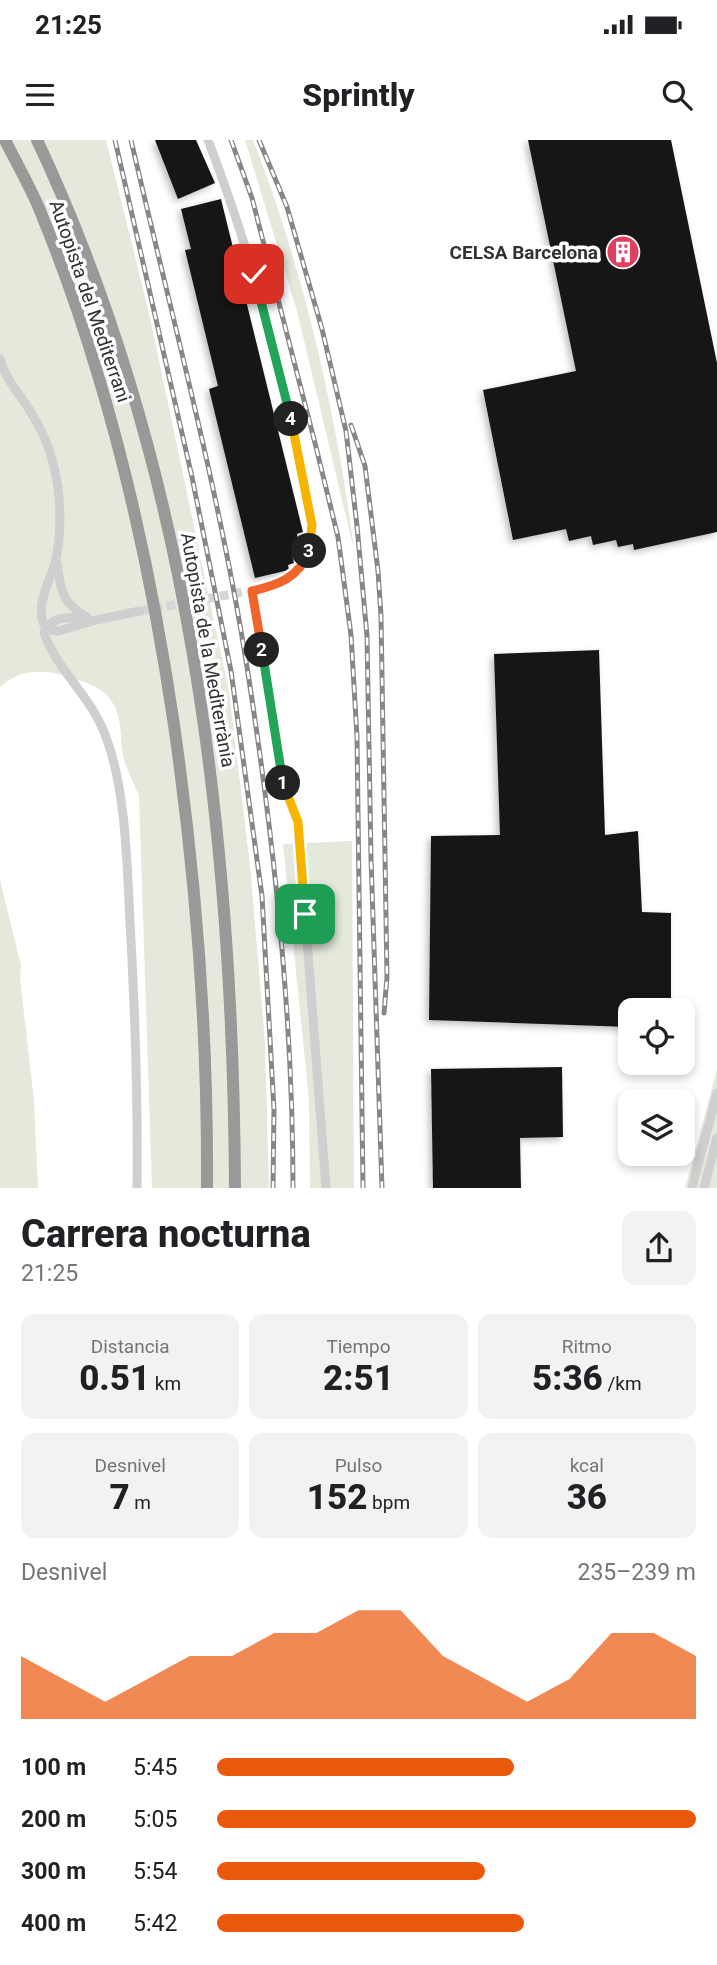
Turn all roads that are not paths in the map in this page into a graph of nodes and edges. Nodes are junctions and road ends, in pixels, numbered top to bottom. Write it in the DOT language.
graph roads {
  1 [pos="5,140"];
  2 [pos="37,140"];
  3 [pos="208,140"];
  4 [pos="0,359"];
  5 [pos="56,558"];
  6 [pos="140,611"];
  7 [pos="91,619"];
  8 [pos="46,627"];
  9 [pos="717,1093"];
  10 [pos="717,1138"];
  11 [pos="137,1188"];
  12 [pos="207,1188"];
  13 [pos="235,1188"];
  14 [pos="326,1188"];
  15 [pos="692,1188"];
  16 [pos="704,1188"];
  1 -- 12 [label="highway, Autopista del Mediterrani"];
  2 -- 13 [label="highway, Autopista de la Mediterrània"];
  3 -- 14 [label="street"];
  4 -- 5 [label="street"];
  5 -- 7 [label="street"];
  5 -- 8 [label="street"];
  6 -- 7 [label="street"];
  7 -- 8 [label="street"];
  8 -- 11 [label="street"];
  9 -- 15 [label="street"];
  10 -- 16 [label="street"];
}
